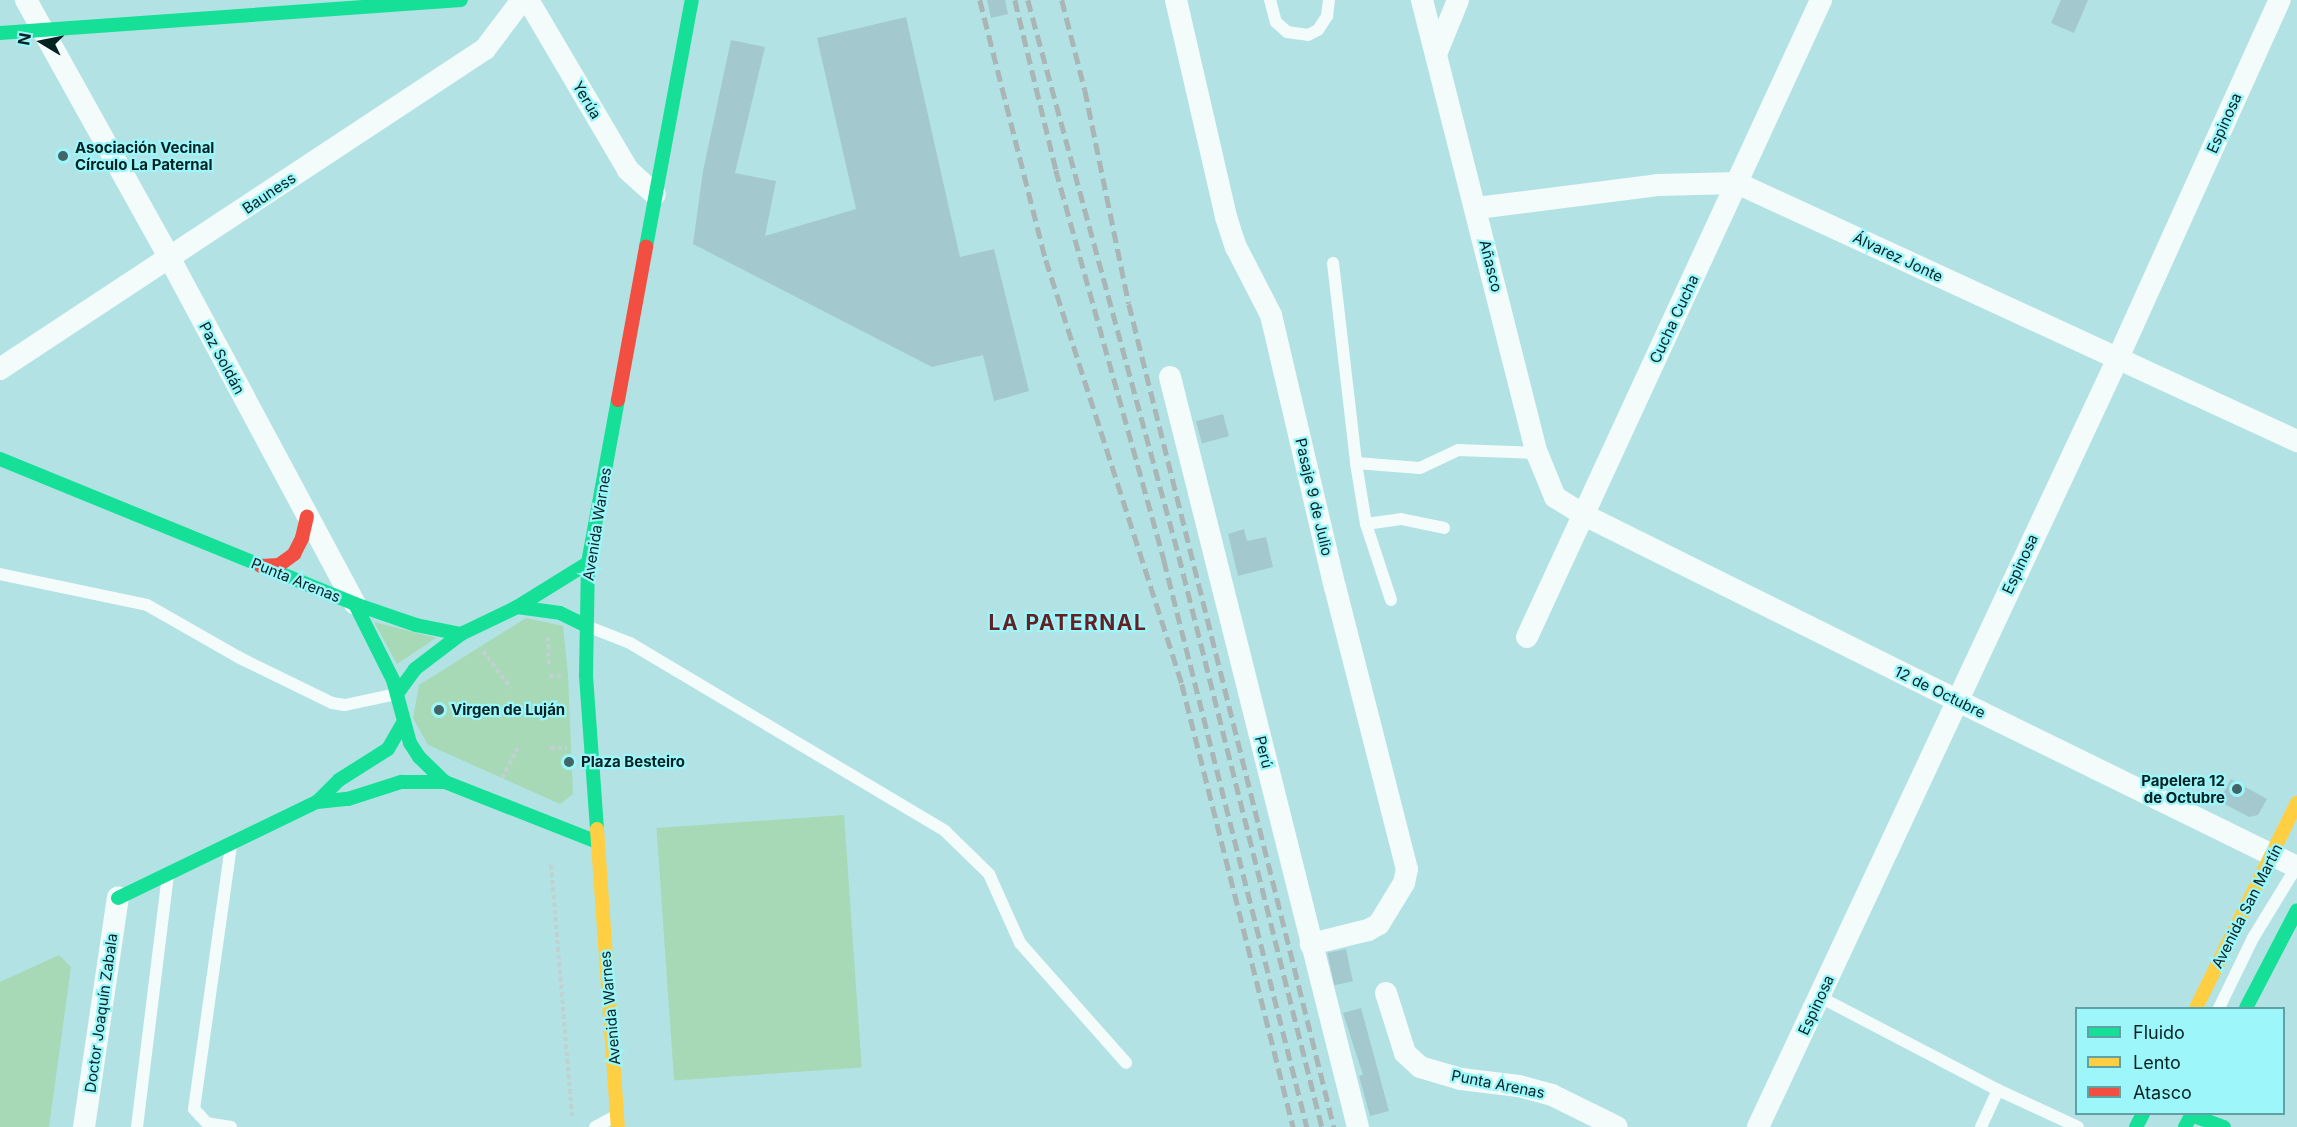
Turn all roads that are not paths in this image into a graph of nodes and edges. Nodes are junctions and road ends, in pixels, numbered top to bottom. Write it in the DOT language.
graph roads {
  1 [pos="26,0"];
  2 [pos="461,0"];
  3 [pos="522,0"];
  4 [pos="528,0"];
  5 [pos="692,0"];
  6 [pos="1176,0"];
  7 [pos="1270,0"];
  8 [pos="1329,0"];
  9 [pos="1422,0"];
  10 [pos="1458,0"];
  11 [pos="1821,0"];
  12 [pos="2280,0"];
  13 [pos="42,31"];
  14 [pos="0,33"];
  15 [pos="1436,54"];
  16 [pos="1737,183"];
  17 [pos="655,194"];
  18 [pos="1477,208"];
  19 [pos="170,259"];
  20 [pos="1333,263"];
  21 [pos="2118,358"];
  22 [pos="0,369"];
  23 [pos="1170,377"];
  24 [pos="2297,441"];
  25 [pos="1537,453"];
  26 [pos="0,459"];
  27 [pos="1356,463"];
  28 [pos="1584,515"];
  29 [pos="307,517"];
  30 [pos="1366,524"];
  31 [pos="1444,528"];
  32 [pos="588,563"];
  33 [pos="261,566"];
  34 [pos="0,574"];
  35 [pos="1391,600"];
  36 [pos="355,604"];
  37 [pos="517,607"];
  38 [pos="585,625"];
  39 [pos="461,634"];
  40 [pos="1527,637"];
  41 [pos="397,694"];
  42 [pos="1956,700"];
  43 [pos="404,722"];
  44 [pos="445,782"];
  45 [pos="317,802"];
  46 [pos="2297,803"];
  47 [pos="597,842"];
  48 [pos="232,845"];
  49 [pos="2290,861"];
  50 [pos="168,875"];
  51 [pos="118,898"];
  52 [pos="2297,910"];
  53 [pos="1311,944"];
  54 [pos="1386,993"];
  55 [pos="1820,996"];
  56 [pos="2197,1007"];
  57 [pos="2209,1007"];
  58 [pos="2219,1007"];
  59 [pos="2247,1007"];
  60 [pos="1126,1063"];
  61 [pos="1998,1090"];
  62 [pos="2190,1119"];
  63 [pos="618,1121"];
  64 [pos="224,1126"];
  65 [pos="84,1127"];
  66 [pos="137,1127"];
  67 [pos="595,1127"];
  68 [pos="1358,1127"];
  69 [pos="1617,1127"];
  70 [pos="1758,1127"];
  71 [pos="1981,1127"];
  72 [pos="2078,1127"];
  73 [pos="2224,1127"];
  1 -- 13 [label="street, Paz Soldán"];
  2 -- 13 [label="street"];
  3 -- 19 [label="street, Bauness"];
  4 -- 17 [label="street, Yerúa"];
  5 -- 17 [label="street, Avenida Warnes"];
  6 -- 53 [label="street, Pasaje 9 de Julio"];
  7 -- 8 [label="lane"];
  9 -- 15 [label="street, Añasco"];
  10 -- 15 [label="street"];
  11 -- 16 [label="street, Cucha Cucha"];
  12 -- 21 [label="street, Espinosa"];
  13 -- 14 [label="street"];
  13 -- 19 [label="street, Paz Soldán"];
  15 -- 18 [label="street, Añasco"];
  16 -- 18 [label="street, Álvarez Jonte"];
  16 -- 21 [label="street, Álvarez Jonte"];
  16 -- 28 [label="street, Cucha Cucha"];
  17 -- 32 [label="street, Avenida Warnes"];
  18 -- 25 [label="street, Añasco"];
  19 -- 22 [label="street, Bauness"];
  19 -- 29 [label="street, Paz Soldán"];
  20 -- 27 [label="lane"];
  21 -- 24 [label="street, Álvarez Jonte"];
  21 -- 42 [label="street, Espinosa"];
  23 -- 53 [label="street, Perú"];
  25 -- 27 [label="lane"];
  25 -- 28 [label="street, Añasco"];
  26 -- 33 [label="street, Punta Arenas"];
  27 -- 30 [label="lane"];
  28 -- 40 [label="street, Cucha Cucha"];
  28 -- 42 [label="street, 12 de Octubre"];
  29 -- 33 [label="street"];
  29 -- 36 [label="street, Paz Soldán"];
  30 -- 31 [label="lane"];
  30 -- 35 [label="lane"];
  32 -- 37 [label="street"];
  32 -- 38 [label="street, Avenida Warnes"];
  33 -- 36 [label="street, Punta Arenas"];
  34 -- 41 [label="lane"];
  36 -- 39 [label="street, Punta Arenas"];
  36 -- 41 [label="street, Paz Soldán"];
  37 -- 38 [label="street"];
  37 -- 39 [label="street"];
  38 -- 47 [label="street, Avenida Warnes"];
  38 -- 60 [label="lane"];
  39 -- 41 [label="street"];
  41 -- 43 [label="street, Paz Soldán"];
  42 -- 49 [label="street, 12 de Octubre"];
  42 -- 55 [label="street, Espinosa"];
  43 -- 44 [label="street, Paz Soldán"];
  43 -- 45 [label="street"];
  44 -- 45 [label="street"];
  44 -- 47 [label="street"];
  45 -- 48 [label="street"];
  46 -- 49 [label="street, Avenida San Martín"];
  47 -- 63 [label="street, Avenida Warnes"];
  48 -- 50 [label="street"];
  48 -- 64 [label="lane"];
  49 -- 56 [label="street, Avenida San Martín"];
  49 -- 57 [label="lane"];
  49 -- 58 [label="lane"];
  50 -- 51 [label="street"];
  50 -- 66 [label="lane"];
  51 -- 65 [label="street, Doctor Joaquín Zabala"];
  52 -- 59 [label="street"];
  53 -- 68 [label="street, Perú"];
  54 -- 69 [label="street, Punta Arenas"];
  55 -- 61 [label="lane"];
  55 -- 70 [label="street, Espinosa"];
  61 -- 71 [label="lane"];
  61 -- 72 [label="lane"];
  62 -- 73 [label="street"];
  63 -- 67 [label="lane"];
}
